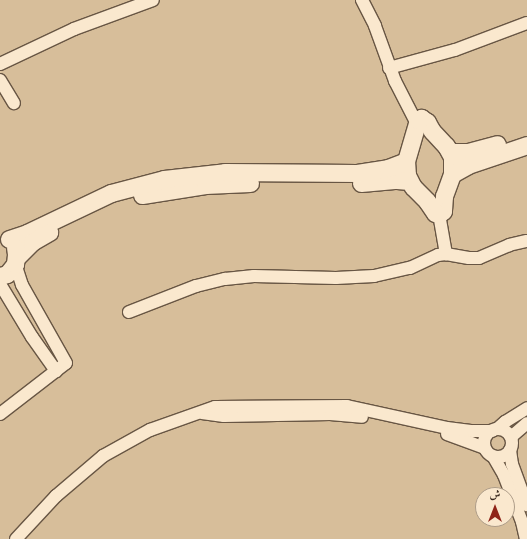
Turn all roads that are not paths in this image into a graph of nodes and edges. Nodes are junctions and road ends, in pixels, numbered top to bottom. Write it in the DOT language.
graph roads {
  1 [pos="153,0"];
  2 [pos="362,0"];
  3 [pos="527,23"];
  4 [pos="0,64"];
  5 [pos="389,68"];
  6 [pos="0,80"];
  7 [pos="14,103"];
  8 [pos="417,124"];
  9 [pos="527,134"];
  10 [pos="527,145"];
  11 [pos="450,152"];
  12 [pos="406,161"];
  13 [pos="452,174"];
  14 [pos="410,182"];
  15 [pos="439,214"];
  16 [pos="5,237"];
  17 [pos="527,241"];
  18 [pos="446,254"];
  19 [pos="16,261"];
  20 [pos="0,276"];
  21 [pos="0,284"];
  22 [pos="129,312"];
  23 [pos="56,372"];
  24 [pos="527,408"];
  25 [pos="0,414"];
  26 [pos="527,423"];
  27 [pos="435,428"];
  28 [pos="494,430"];
  29 [pos="511,437"];
  30 [pos="510,450"];
  31 [pos="489,452"];
  32 [pos="527,505"];
  33 [pos="16,539"];
  34 [pos="526,539"];
  1 -- 4 [label="street"];
  2 -- 5 [label="street"];
  3 -- 5 [label="street"];
  5 -- 8 [label="street"];
  6 -- 7 [label="street"];
  8 -- 11 [label="street"];
  8 -- 12 [label="street"];
  9 -- 11 [label="street"];
  10 -- 13 [label="street"];
  11 -- 13 [label="street"];
  12 -- 14 [label="street"];
  12 -- 16 [label="street"];
  13 -- 15 [label="street"];
  14 -- 15 [label="street"];
  14 -- 19 [label="street"];
  15 -- 18 [label="street"];
  16 -- 19 [label="street"];
  17 -- 18 [label="street"];
  18 -- 22 [label="street"];
  19 -- 20 [label="street"];
  19 -- 23 [label="street"];
  21 -- 23 [label="street"];
  23 -- 25 [label="street"];
  24 -- 28 [label="street"];
  26 -- 29 [label="street"];
  27 -- 28 [label="street"];
  27 -- 31 [label="street"];
  27 -- 33 [label="street"];
  28 -- 29 [label="street"];
  28 -- 31 [label="street"];
  29 -- 30 [label="street"];
  30 -- 31 [label="street"];
  30 -- 32 [label="street"];
  31 -- 34 [label="street"];
}
